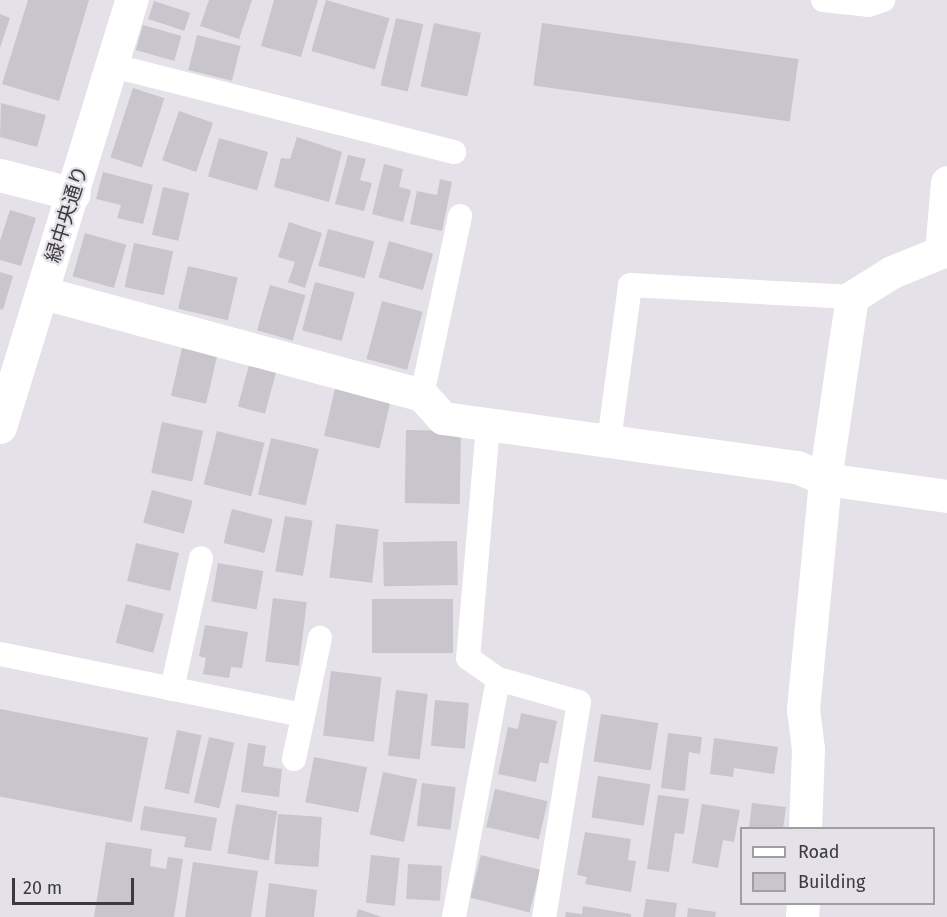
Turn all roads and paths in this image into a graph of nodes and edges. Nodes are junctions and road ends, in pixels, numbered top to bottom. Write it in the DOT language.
graph roads {
  1 [pos="130,0"];
  2 [pos="823,0"];
  3 [pos="883,0"];
  4 [pos="110,65"];
  5 [pos="454,152"];
  6 [pos="0,175"];
  7 [pos="947,182"];
  8 [pos="74,194"];
  9 [pos="460,216"];
  10 [pos="44,293"];
  11 [pos="852,297"];
  12 [pos="422,394"];
  13 [pos="488,426"];
  14 [pos="0,427"];
  15 [pos="609,441"];
  16 [pos="825,479"];
  17 [pos="947,496"];
  18 [pos="201,558"];
  19 [pos="320,638"];
  20 [pos="0,654"];
  21 [pos="498,679"];
  22 [pos="172,689"];
  23 [pos="303,715"];
  24 [pos="294,759"];
  25 [pos="805,827"];
  26 [pos="454,917"];
  27 [pos="544,917"];
  1 -- 4 [label="street, 緑中央通り"];
  2 -- 3 [label="lane"];
  4 -- 5 [label="lane"];
  4 -- 8 [label="street, 緑中央通り"];
  6 -- 8 [label="street"];
  7 -- 11 [label="street"];
  8 -- 10 [label="street, 緑中央通り"];
  9 -- 12 [label="lane"];
  10 -- 12 [label="street"];
  10 -- 14 [label="street, 緑中央通り"];
  11 -- 15 [label="lane"];
  11 -- 16 [label="street"];
  12 -- 13 [label="street"];
  13 -- 15 [label="street"];
  13 -- 21 [label="lane"];
  15 -- 16 [label="street"];
  16 -- 17 [label="street"];
  16 -- 25 [label="street"];
  18 -- 22 [label="lane"];
  19 -- 23 [label="lane"];
  20 -- 22 [label="lane"];
  21 -- 26 [label="lane"];
  21 -- 27 [label="lane"];
  22 -- 23 [label="lane"];
  23 -- 24 [label="lane"];
}
